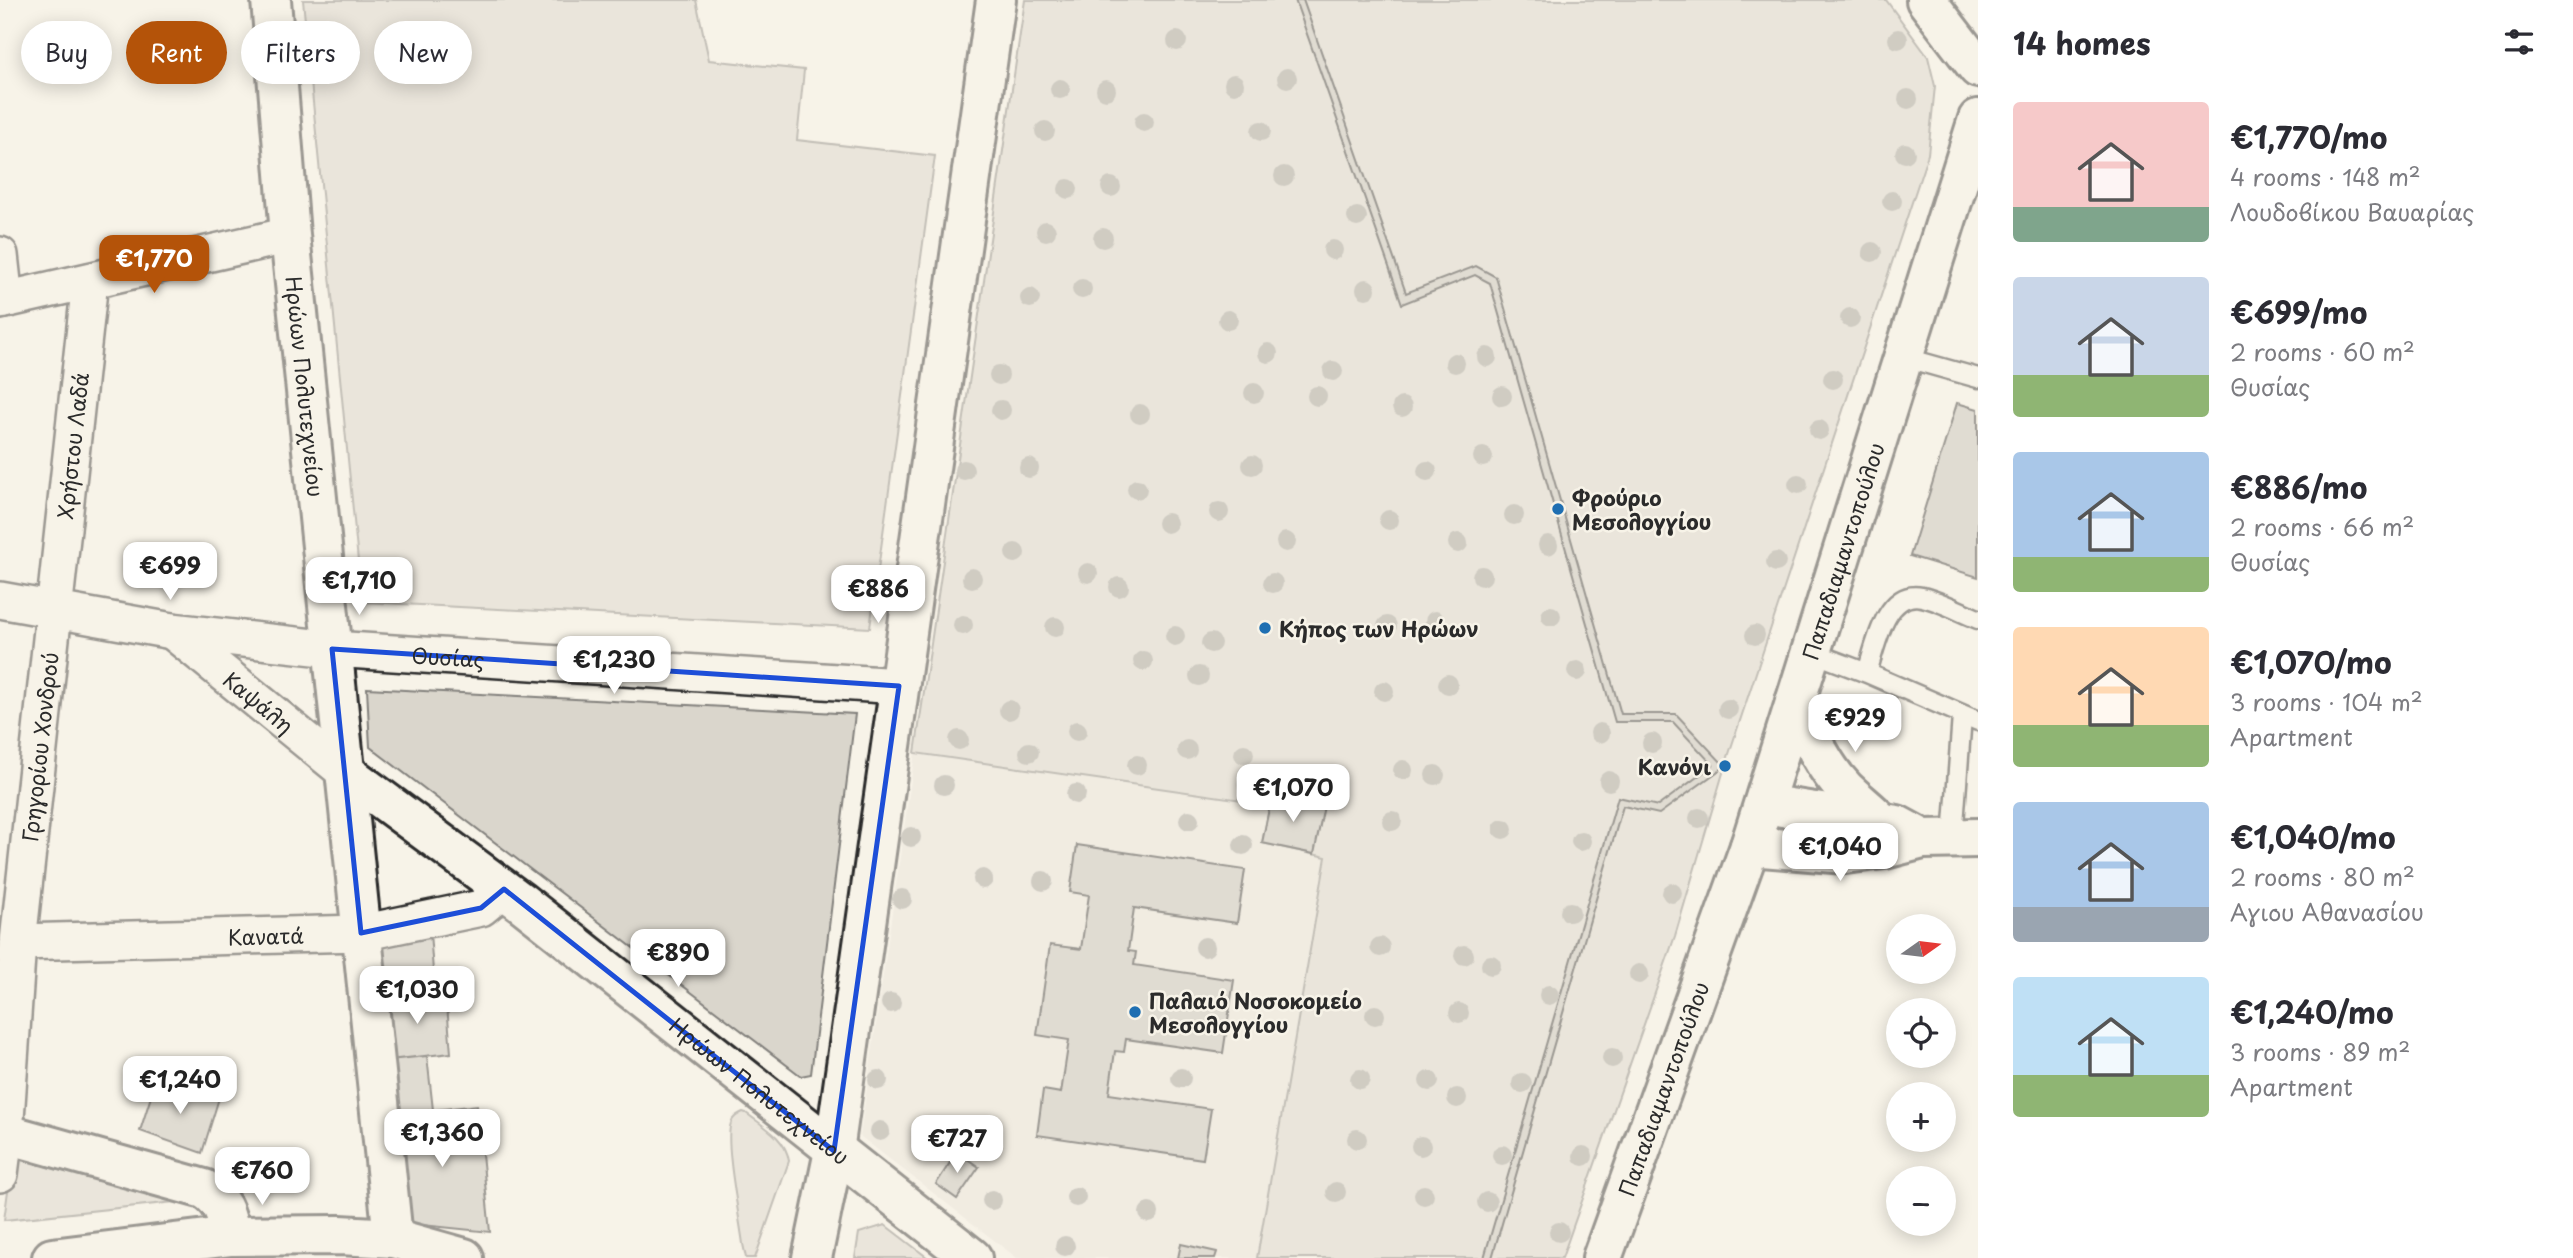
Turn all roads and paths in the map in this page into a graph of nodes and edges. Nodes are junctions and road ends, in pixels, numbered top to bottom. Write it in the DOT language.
graph roads {
  1 [pos="271,0"];
  2 [pos="996,0"];
  3 [pos="1926,0"];
  4 [pos="1978,68"];
  5 [pos="1978,119"];
  6 [pos="290,234"];
  7 [pos="0,256"];
  8 [pos="90,281"];
  9 [pos="2,300"];
  10 [pos="1903,357"];
  11 [pos="1978,378"];
  12 [pos="0,600"];
  13 [pos="55,611"];
  14 [pos="1978,619"];
  15 [pos="172,631"];
  16 [pos="332,649"];
  17 [pos="1811,653"];
  18 [pos="1867,673"];
  19 [pos="899,687"];
  20 [pos="1796,702"];
  21 [pos="1970,719"];
  22 [pos="345,772"];
  23 [pos="1764,804"];
  24 [pos="1882,823"];
  25 [pos="1951,838"];
  26 [pos="1750,846"];
  27 [pos="504,890"];
  28 [pos="361,933"];
  29 [pos="18,942"];
  30 [pos="3,1133"];
  31 [pos="834,1151"];
  32 [pos="0,1174"];
  33 [pos="231,1236"];
  34 [pos="393,1248"];
  35 [pos="74,1257"];
  36 [pos="464,1258"];
  37 [pos="812,1258"];
  38 [pos="972,1258"];
  39 [pos="1602,1258"];
  1 -- 6 [label="street, Ηρώων Πολυτεχνείου"];
  2 -- 19 [label="street"];
  3 -- 4 [label="street"];
  5 -- 10 [label="street, Παπαδιαμαντοπούλου"];
  6 -- 8 [label="street"];
  6 -- 16 [label="street, Ηρώων Πολυτεχνείου"];
  7 -- 9 [label="street"];
  8 -- 9 [label="street"];
  8 -- 13 [label="street, Χρήστου Λαδά"];
  10 -- 11 [label="lane"];
  10 -- 17 [label="street, Παπαδιαμαντοπούλου"];
  12 -- 13 [label="street, Θυσίας"];
  13 -- 15 [label="street, Θυσίας"];
  13 -- 29 [label="street, Γρηγορίου Χονδρού"];
  14 -- 18 [label="lane"];
  15 -- 16 [label="street, Θυσίας"];
  15 -- 22 [label="street, Καψάλη"];
  16 -- 19 [label="street, Θυσίας"];
  16 -- 22 [label="street, Ηρώων Πολυτεχνείου"];
  17 -- 18 [label="lane"];
  17 -- 20 [label="street, Παπαδιαμαντοπούλου"];
  18 -- 21 [label="lane"];
  19 -- 31 [label="street"];
  20 -- 23 [label="street, Παπαδιαμαντοπούλου"];
  20 -- 24 [label="street"];
  21 -- 25 [label="lane"];
  22 -- 27 [label="street, Ηρώων Πολυτεχνείου"];
  22 -- 28 [label="street, Ηρώων Πολυτεχνείου"];
  23 -- 24 [label="street"];
  23 -- 26 [label="street, Παπαδιαμαντοπούλου"];
  24 -- 25 [label="street"];
  25 -- 26 [label="street"];
  26 -- 39 [label="street, Παπαδιαμαντοπούλου"];
  27 -- 28 [label="street, Κανατά"];
  27 -- 31 [label="street, Ηρώων Πολυτεχνείου"];
  28 -- 29 [label="street, Κανατά"];
  28 -- 34 [label="street, Ηρώων Πολυτεχνείου"];
  29 -- 30 [label="street, Γρηγορίου Χονδρού"];
  30 -- 32 [label="street, Γρηγορίου Χονδρού"];
  30 -- 33 [label="street"];
  31 -- 37 [label="street"];
  31 -- 38 [label="street, Ηρώων Πολυτεχνείου"];
  33 -- 34 [label="street"];
  33 -- 35 [label="street"];
  34 -- 36 [label="street"];
}
